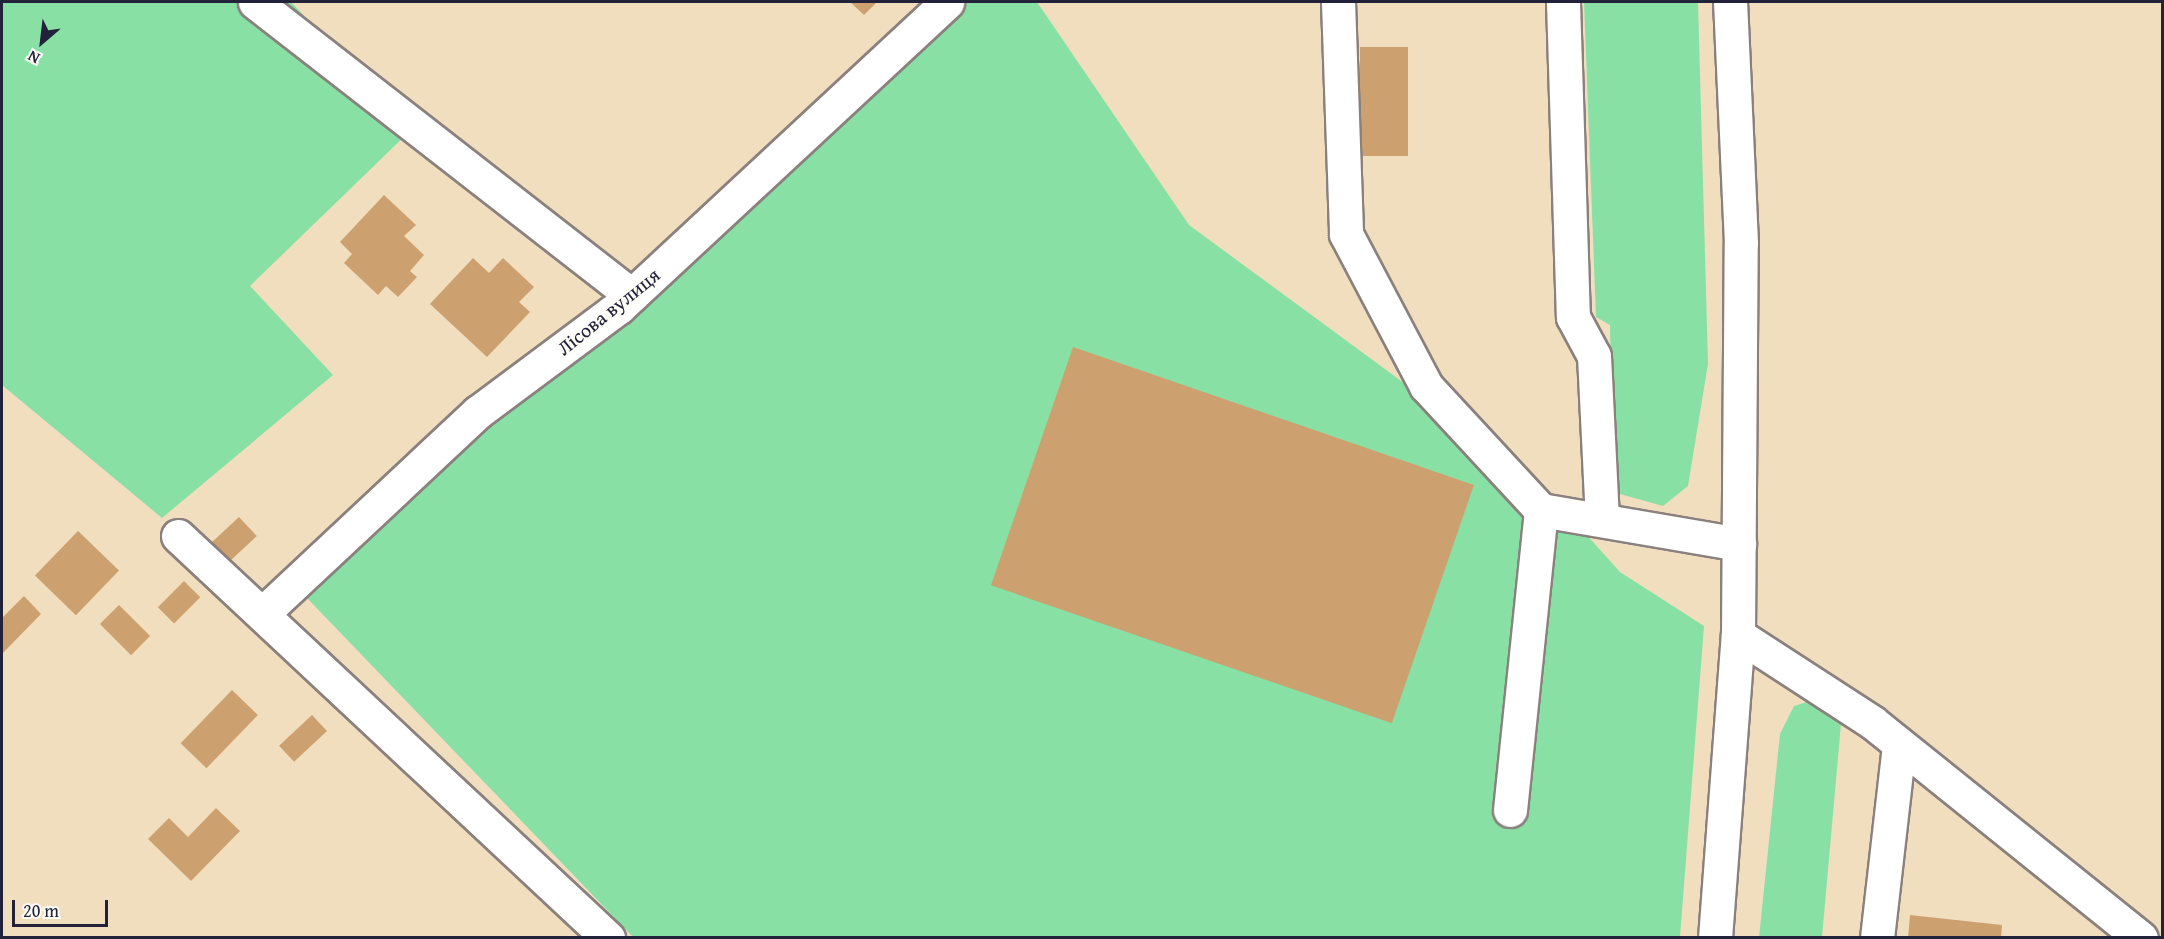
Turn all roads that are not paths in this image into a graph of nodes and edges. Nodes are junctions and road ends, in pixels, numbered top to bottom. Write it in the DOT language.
graph roads {
  1 [pos="255,2"];
  2 [pos="947,2"];
  3 [pos="1338,2"];
  4 [pos="1563,2"];
  5 [pos="1730,2"];
  6 [pos="632,295"];
  7 [pos="1541,510"];
  8 [pos="1602,520"];
  9 [pos="178,536"];
  10 [pos="1739,544"];
  11 [pos="262,614"];
  12 [pos="1738,635"];
  13 [pos="1899,744"];
  14 [pos="1510,810"];
  15 [pos="608,938"];
  16 [pos="1715,938"];
  17 [pos="1876,938"];
  18 [pos="2141,938"];
  1 -- 6 [label="main road"];
  2 -- 6 [label="main road, Лісова вулиця"];
  3 -- 7 [label="main road"];
  4 -- 8 [label="main road"];
  5 -- 10 [label="main road"];
  6 -- 11 [label="main road, Лісова вулиця"];
  7 -- 8 [label="main road"];
  7 -- 14 [label="main road"];
  8 -- 10 [label="main road"];
  9 -- 11 [label="main road"];
  10 -- 12 [label="main road"];
  11 -- 15 [label="main road"];
  12 -- 13 [label="main road"];
  12 -- 16 [label="main road"];
  13 -- 17 [label="main road"];
  13 -- 18 [label="main road"];
}
